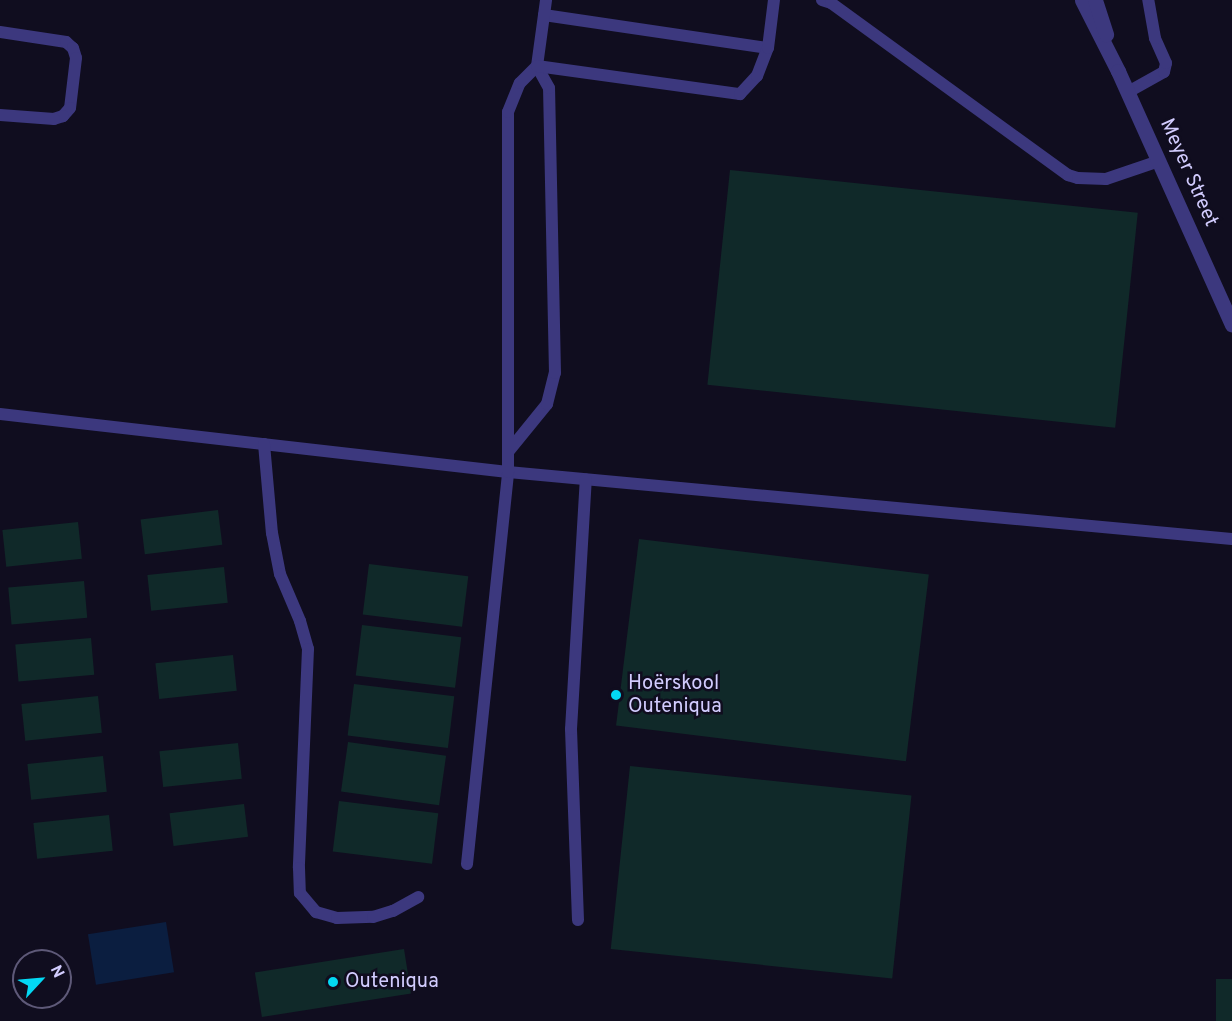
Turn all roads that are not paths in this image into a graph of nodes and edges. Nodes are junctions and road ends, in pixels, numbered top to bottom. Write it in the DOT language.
graph roads {
  1 [pos="546,0"];
  2 [pos="774,0"];
  3 [pos="822,0"];
  4 [pos="1082,0"];
  5 [pos="1095,0"];
  6 [pos="1148,0"];
  7 [pos="544,15"];
  8 [pos="0,32"];
  9 [pos="768,48"];
  10 [pos="537,66"];
  11 [pos="1118,71"];
  12 [pos="1128,92"];
  13 [pos="0,115"];
  14 [pos="1159,161"];
  15 [pos="1232,325"];
  16 [pos="0,414"];
  17 [pos="264,444"];
  18 [pos="508,452"];
  19 [pos="508,472"];
  20 [pos="586,479"];
  21 [pos="1232,539"];
  22 [pos="467,864"];
  23 [pos="418,897"];
  24 [pos="578,920"];
  1 -- 7 [label="lane"];
  2 -- 9 [label="lane"];
  3 -- 14 [label="lane"];
  4 -- 11 [label="street, Meyer Street"];
  5 -- 11 [label="street, Meyer Street"];
  6 -- 12 [label="lane"];
  7 -- 9 [label="lane"];
  7 -- 10 [label="lane"];
  8 -- 13 [label="lane"];
  9 -- 10 [label="lane"];
  10 -- 18 [label="lane"];
  10 -- 18 [label="lane"];
  11 -- 12 [label="street, Meyer Street"];
  12 -- 14 [label="street, Meyer Street"];
  14 -- 15 [label="street, Meyer Street"];
  16 -- 17 [label="lane"];
  17 -- 19 [label="lane"];
  17 -- 23 [label="lane"];
  18 -- 19 [label="lane"];
  19 -- 20 [label="lane"];
  19 -- 22 [label="lane"];
  20 -- 21 [label="lane"];
  20 -- 24 [label="lane"];
}
